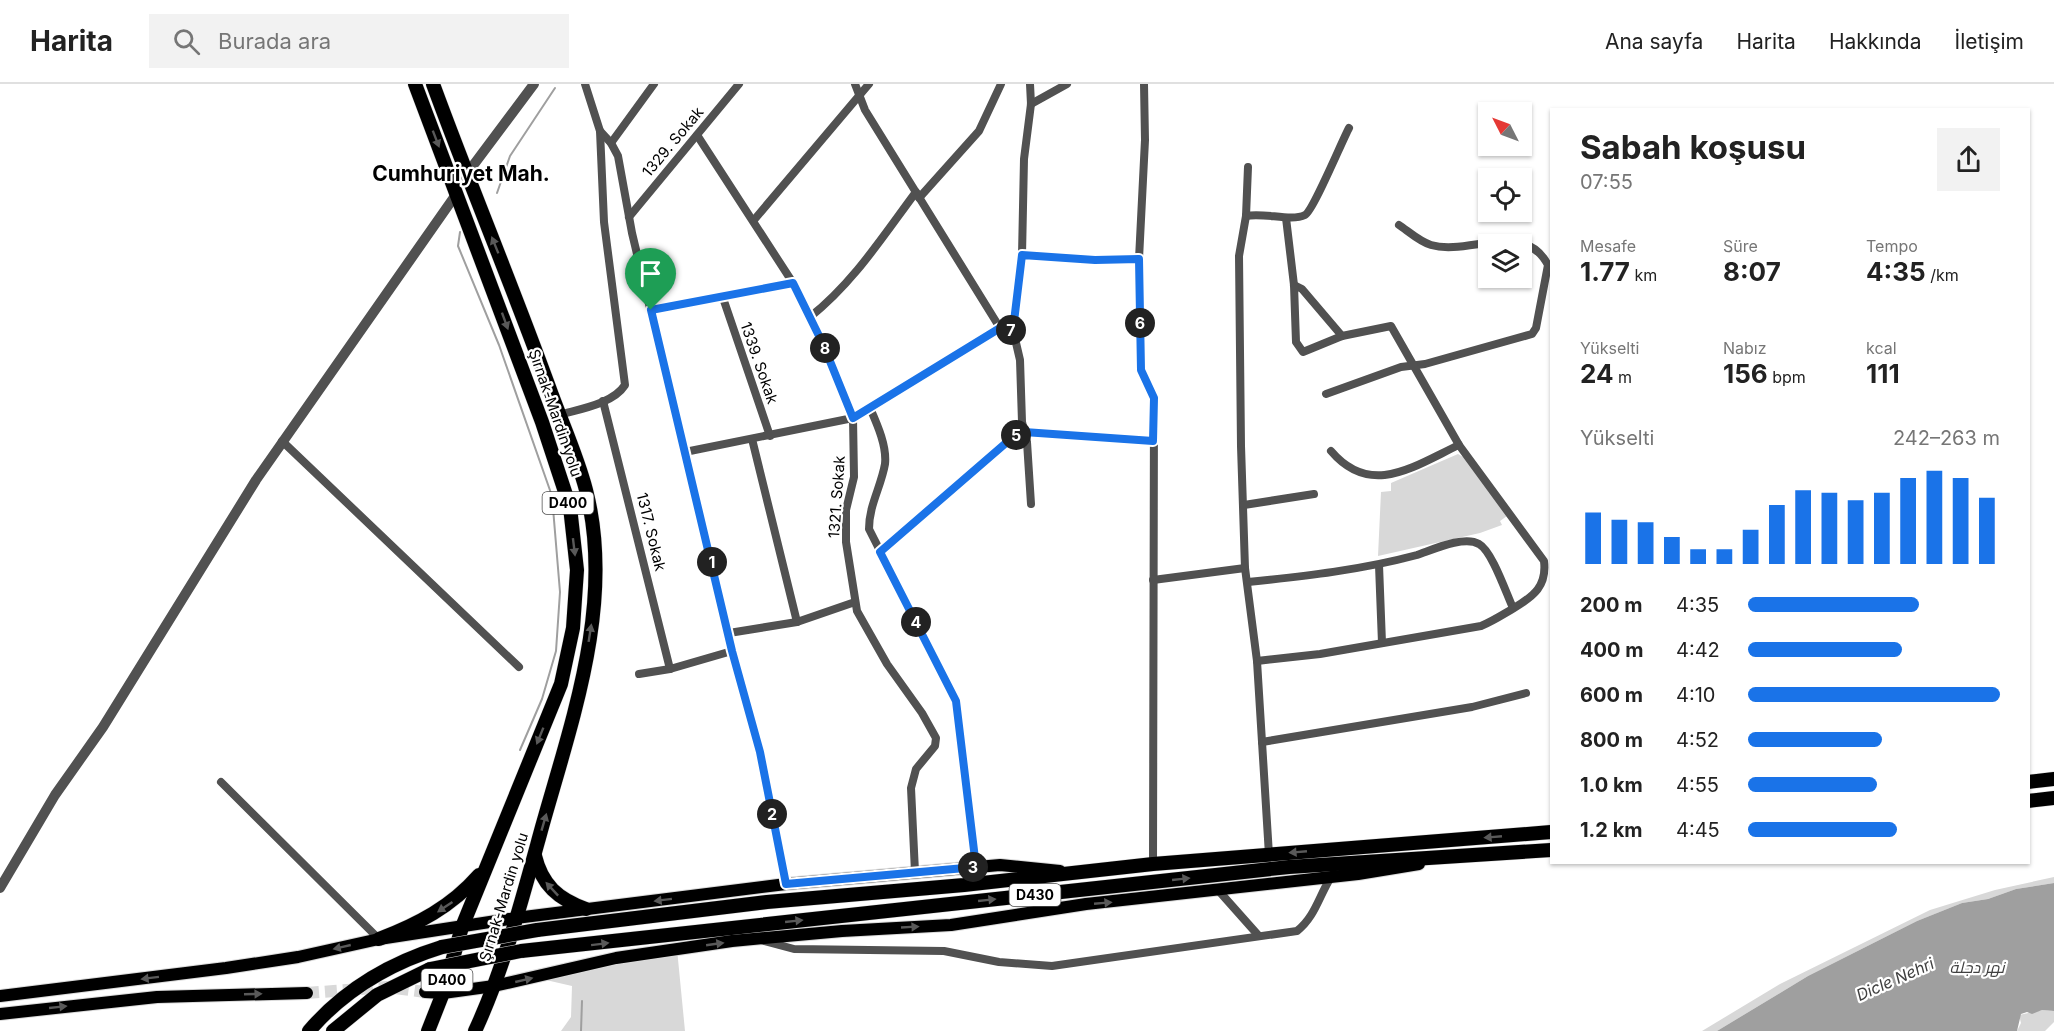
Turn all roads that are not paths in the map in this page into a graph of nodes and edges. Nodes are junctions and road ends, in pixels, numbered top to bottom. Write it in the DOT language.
graph roads {
  1 [pos="415,84"];
  2 [pos="433,84"];
  3 [pos="534,84"];
  4 [pos="585,84"];
  5 [pos="654,84"];
  6 [pos="739,84"];
  7 [pos="855,84"];
  8 [pos="869,84"];
  9 [pos="1001,84"];
  10 [pos="1030,84"];
  11 [pos="1067,84"];
  12 [pos="1144,84"];
  13 [pos="860,94"];
  14 [pos="1031,104"];
  15 [pos="1349,128"];
  16 [pos="600,131"];
  17 [pos="697,135"];
  18 [pos="611,143"];
  19 [pos="1248,167"];
  20 [pos="466,175"];
  21 [pos="457,193"];
  22 [pos="917,195"];
  23 [pos="1246,216"];
  24 [pos="629,217"];
  25 [pos="1286,218"];
  26 [pos="754,220"];
  27 [pos="1399,225"];
  28 [pos="1022,255"];
  29 [pos="1139,259"];
  30 [pos="793,283"];
  31 [pos="1294,285"];
  32 [pos="723,298"];
  33 [pos="651,310"];
  34 [pos="810,317"];
  35 [pos="1000,328"];
  36 [pos="1013,330"];
  37 [pos="1342,336"];
  38 [pos="1412,366"];
  39 [pos="1326,394"];
  40 [pos="603,401"];
  41 [pos="870,408"];
  42 [pos="559,416"];
  43 [pos="853,418"];
  44 [pos="1024,432"];
  45 [pos="770,436"];
  46 [pos="752,439"];
  47 [pos="282,441"];
  48 [pos="1153,441"];
  49 [pos="1459,444"];
  50 [pos="1331,451"];
  51 [pos="685,452"];
  52 [pos="1314,494"];
  53 [pos="1031,504"];
  54 [pos="1244,505"];
  55 [pos="880,552"];
  56 [pos="1379,566"];
  57 [pos="1245,568"];
  58 [pos="1153,580"];
  59 [pos="1248,582"];
  60 [pos="855,602"];
  61 [pos="1513,608"];
  62 [pos="797,622"];
  63 [pos="729,633"];
  64 [pos="1382,643"];
  65 [pos="732,651"];
  66 [pos="1257,661"];
  67 [pos="519,667"];
  68 [pos="670,669"];
  69 [pos="639,674"];
  70 [pos="1526,693"];
  71 [pos="1262,742"];
  72 [pos="2054,779"];
  73 [pos="221,782"];
  74 [pos="2030,782"];
  75 [pos="2054,798"];
  76 [pos="2030,801"];
  77 [pos="1550,832"];
  78 [pos="1550,850"];
  79 [pos="535,854"];
  80 [pos="1269,855"];
  81 [pos="1466,856"];
  82 [pos="1153,864"];
  83 [pos="487,866"];
  84 [pos="976,867"];
  85 [pos="915,872"];
  86 [pos="1076,872"];
  87 [pos="1331,877"];
  88 [pos="786,884"];
  89 [pos="0,888"];
  90 [pos="1218,890"];
  91 [pos="586,909"];
  92 [pos="516,918"];
  93 [pos="462,927"];
  94 [pos="1258,935"];
  95 [pos="379,939"];
  96 [pos="757,939"];
  97 [pos="494,986"];
  98 [pos="425,992"];
  99 [pos="307,993"];
  100 [pos="443,993"];
  101 [pos="0,996"];
  102 [pos="0,1014"];
  103 [pos="309,1031"];
  104 [pos="333,1031"];
  105 [pos="428,1031"];
  106 [pos="476,1031"];
  1 -- 21 [label="highway, Şırnak-Mardin yolu / D400, one-way"];
  2 -- 20 [label="highway, Şırnak-Mardin yolu / D400"];
  3 -- 20 [label="street"];
  4 -- 16 [label="street"];
  5 -- 18 [label="street"];
  6 -- 17 [label="street, 1329. Sokak"];
  7 -- 13 [label="street"];
  8 -- 13 [label="street"];
  9 -- 22 [label="street"];
  10 -- 14 [label="street"];
  11 -- 14 [label="street"];
  12 -- 29 [label="street"];
  13 -- 22 [label="street"];
  13 -- 26 [label="street"];
  14 -- 28 [label="street"];
  15 -- 25 [label="street"];
  16 -- 18 [label="street"];
  16 -- 40 [label="street"];
  17 -- 24 [label="street, 1329. Sokak"];
  17 -- 26 [label="street, 1321. Sokak"];
  18 -- 24 [label="street"];
  19 -- 23 [label="street"];
  42 -- 20 [label="highway, Şırnak-Mardin yolu / D400, one-way"];
  21 -- 47 [label="street"];
  21 -- 83 [label="highway, Şırnak-Mardin yolu / D400, one-way"];
  22 -- 34 [label="street"];
  22 -- 35 [label="street"];
  23 -- 25 [label="street"];
  23 -- 54 [label="street"];
  24 -- 33 [label="street"];
  25 -- 31 [label="street"];
  26 -- 30 [label="street, 1321. Sokak"];
  27 -- 38 [label="street"];
  28 -- 29 [label="street"];
  28 -- 36 [label="street"];
  29 -- 48 [label="street"];
  30 -- 32 [label="street"];
  30 -- 34 [label="street, 1321. Sokak"];
  31 -- 37 [label="street"];
  31 -- 37 [label="street"];
  32 -- 33 [label="street"];
  32 -- 45 [label="street, 1339. Sokak"];
  33 -- 51 [label="street"];
  34 -- 43 [label="street, 1321. Sokak"];
  35 -- 36 [label="street"];
  35 -- 41 [label="street"];
  36 -- 44 [label="street"];
  37 -- 38 [label="street"];
  38 -- 39 [label="street"];
  38 -- 49 [label="street"];
  40 -- 42 [label="street"];
  40 -- 68 [label="street, 1317. Sokak"];
  41 -- 43 [label="street"];
  41 -- 55 [label="street"];
  79 -- 42 [label="highway, Şırnak-Mardin yolu / D400, one-way"];
  43 -- 45 [label="street"];
  43 -- 60 [label="street, 1321. Sokak"];
  44 -- 48 [label="street"];
  44 -- 53 [label="street"];
  44 -- 55 [label="street"];
  45 -- 46 [label="street"];
  46 -- 51 [label="street"];
  46 -- 62 [label="street"];
  47 -- 67 [label="street"];
  47 -- 89 [label="street"];
  48 -- 58 [label="street"];
  49 -- 50 [label="street"];
  49 -- 61 [label="street"];
  51 -- 63 [label="street"];
  52 -- 54 [label="street"];
  54 -- 57 [label="street"];
  55 -- 84 [label="street"];
  56 -- 59 [label="street"];
  56 -- 61 [label="street"];
  56 -- 64 [label="street"];
  57 -- 58 [label="street"];
  57 -- 59 [label="street"];
  58 -- 82 [label="street"];
  59 -- 66 [label="street"];
  60 -- 62 [label="street"];
  60 -- 85 [label="street, 1321. Sokak"];
  61 -- 64 [label="street"];
  62 -- 63 [label="street"];
  63 -- 65 [label="street"];
  64 -- 66 [label="street"];
  65 -- 68 [label="street"];
  65 -- 88 [label="street"];
  66 -- 71 [label="street"];
  68 -- 69 [label="street"];
  70 -- 71 [label="street"];
  71 -- 80 [label="street"];
  72 -- 74 [label="highway"];
  73 -- 95 [label="street"];
  75 -- 76 [label="highway"];
  77 -- 80 [label="highway, D430, one-way"];
  78 -- 81 [label="highway, D430"];
  91 -- 79 [label="highway, one-way"];
  79 -- 92 [label="highway, Şırnak-Mardin yolu / D400"];
  80 -- 82 [label="highway, D430"];
  81 -- 87 [label="main road"];
  104 -- 81 [label="highway, D430, one-way, bridge"];
  82 -- 86 [label="highway, D430"];
  83 -- 93 [label="highway, Şırnak-Mardin yolu / D400"];
  83 -- 95 [label="highway, one-way"];
  84 -- 85 [label="main road"];
  84 -- 86 [label="main road"];
  85 -- 88 [label="main road"];
  86 -- 103 [label="highway, D430, bridge"];
  87 -- 90 [label="main road"];
  87 -- 94 [label="street"];
  88 -- 91 [label="main road, one-way"];
  90 -- 94 [label="street"];
  96 -- 90 [label="main road, one-way"];
  91 -- 92 [label="main road"];
  92 -- 93 [label="main road"];
  92 -- 97 [label="highway, Şırnak-Mardin yolu / D400"];
  93 -- 95 [label="main road"];
  93 -- 100 [label="highway, Şırnak-Mardin yolu / D400"];
  94 -- 96 [label="street"];
  95 -- 101 [label="main road, one-way"];
  97 -- 96 [label="main road, one-way"];
  97 -- 100 [label="main road"];
  97 -- 106 [label="highway, Şırnak-Mardin yolu / D400"];
  98 -- 100 [label="main road"];
  102 -- 99 [label="main road, one-way"];
  100 -- 105 [label="highway, Şırnak-Mardin yolu / D400"];
}
